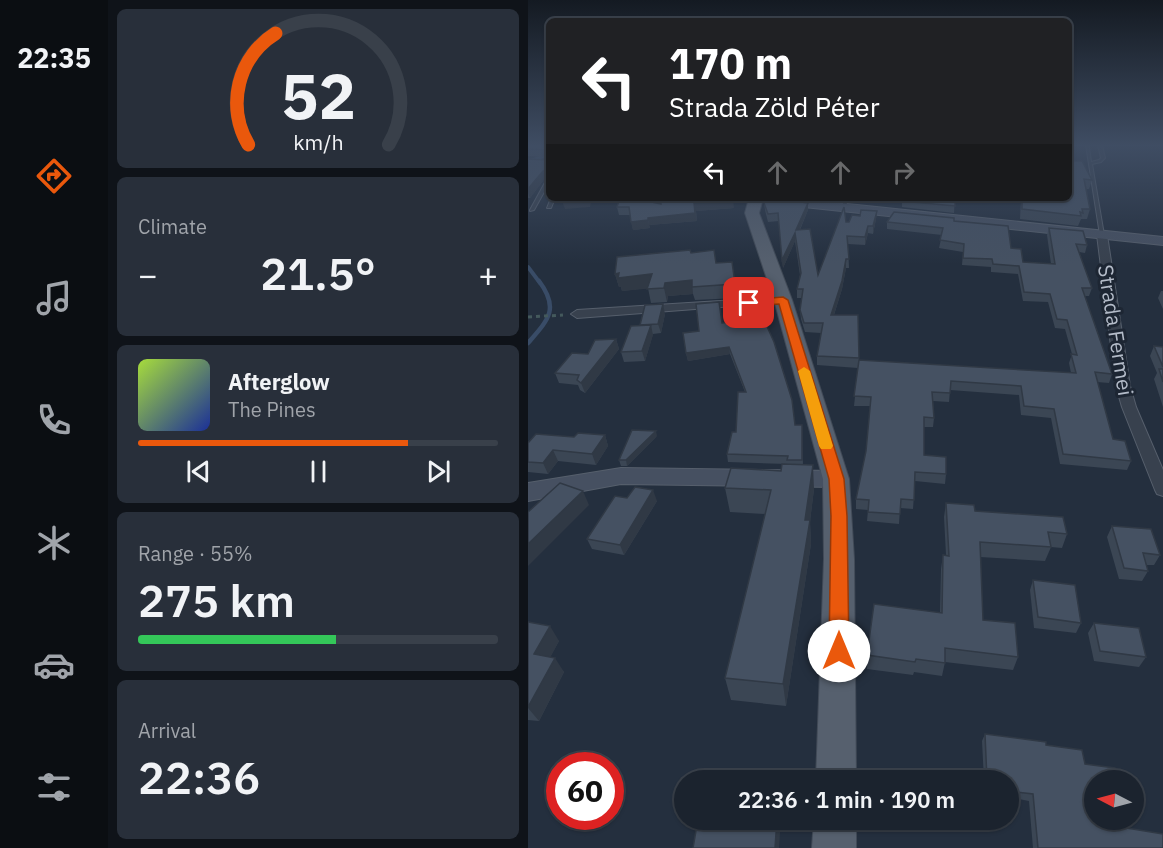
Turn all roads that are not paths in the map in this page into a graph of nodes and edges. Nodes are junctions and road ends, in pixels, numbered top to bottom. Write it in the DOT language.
graph roads {
  1 [pos="1094,185"];
  2 [pos="546,188"];
  3 [pos="552,201"];
  4 [pos="758,201"];
  5 [pos="802,201"];
  6 [pos="845,203"];
  7 [pos="549,207"];
  8 [pos="532,210"];
  9 [pos="1102,235"];
  10 [pos="1163,242"];
  11 [pos="783,300"];
  12 [pos="577,314"];
  13 [pos="836,479"];
  14 [pos="1163,490"];
  15 [pos="528,492"];
  16 [pos="837,770"];
  17 [pos="835,830"];
  18 [pos="834,848"];
  1 -- 9 [label="lane"];
  2 -- 8 [label="lane"];
  3 -- 7 [label="lane"];
  4 -- 11 [label="main road"];
  5 -- 6 [label="main road"];
  6 -- 9 [label="main road"];
  9 -- 10 [label="main road"];
  9 -- 14 [label="street, Strada Fermei"];
  11 -- 12 [label="street"];
  11 -- 13 [label="main road"];
  13 -- 15 [label="main road"];
  13 -- 16 [label="main road"];
  17 -- 18 [label="main road"];
}
